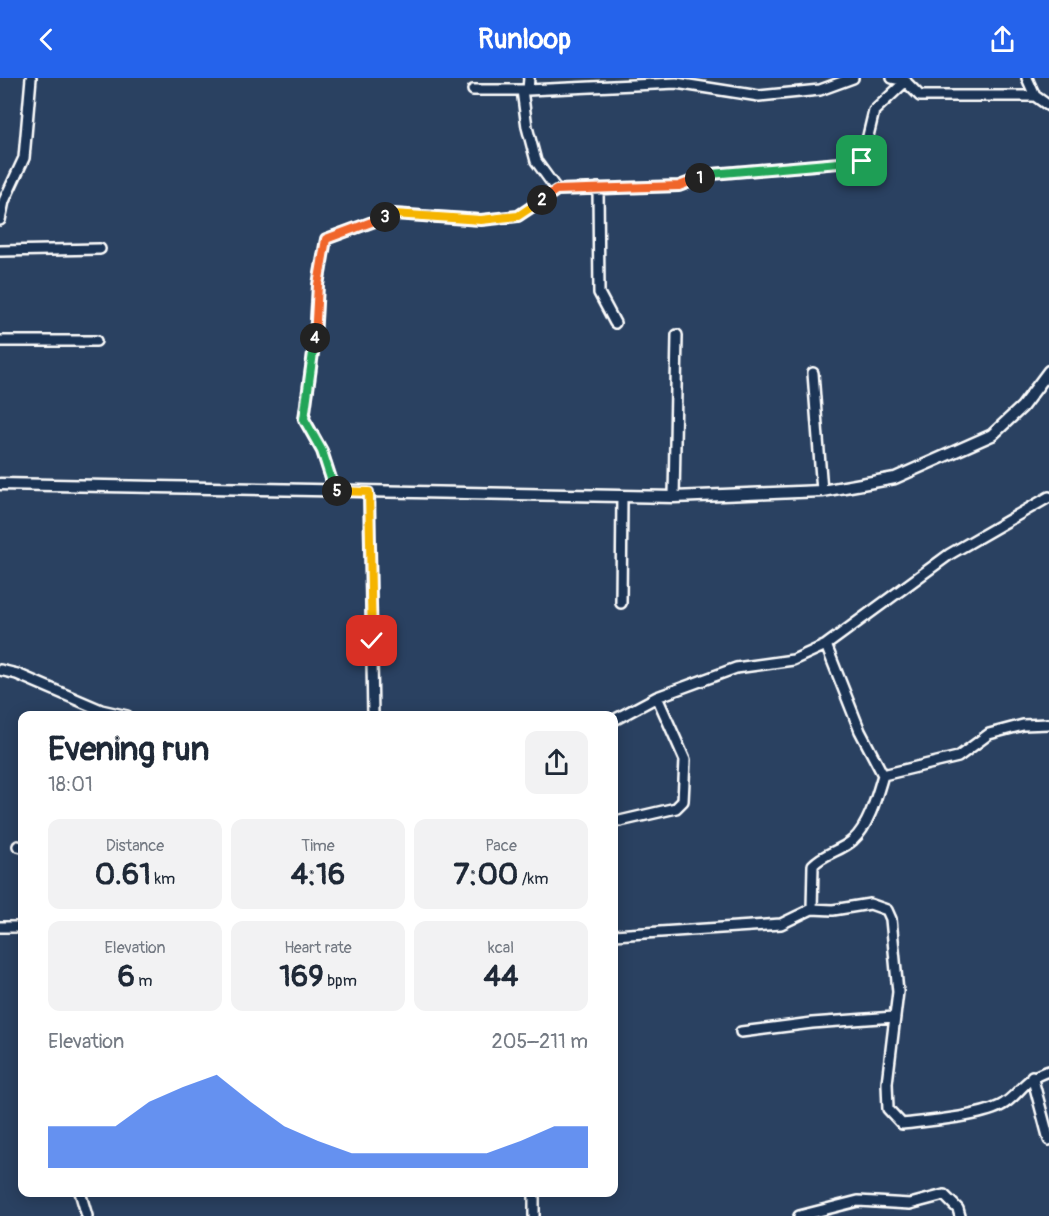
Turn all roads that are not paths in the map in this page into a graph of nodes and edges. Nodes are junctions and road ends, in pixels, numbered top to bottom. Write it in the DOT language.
graph roads {
  1 [pos="31,78"];
  2 [pos="529,78"];
  3 [pos="853,78"];
  4 [pos="892,78"];
  5 [pos="1027,78"];
  6 [pos="904,80"];
  7 [pos="472,90"];
  8 [pos="525,90"];
  9 [pos="1035,96"];
  10 [pos="1049,106"];
  11 [pos="598,188"];
  12 [pos="556,190"];
  13 [pos="0,220"];
  14 [pos="100,249"];
  15 [pos="0,251"];
  16 [pos="615,323"];
  17 [pos="677,335"];
  18 [pos="0,341"];
  19 [pos="96,341"];
  20 [pos="1049,371"];
  21 [pos="813,373"];
  22 [pos="0,484"];
  23 [pos="335,491"];
  24 [pos="822,491"];
  25 [pos="369,492"];
  26 [pos="622,496"];
  27 [pos="674,497"];
  28 [pos="1049,497"];
  29 [pos="621,603"];
  30 [pos="826,645"];
  31 [pos="0,670"];
  32 [pos="657,697"];
  33 [pos="105,711"];
  34 [pos="373,711"];
  35 [pos="618,718"];
  36 [pos="1049,724"];
  37 [pos="883,775"];
  38 [pos="620,821"];
  39 [pos="812,909"];
  40 [pos="0,927"];
  41 [pos="18,927"];
  42 [pos="618,935"];
  43 [pos="894,1017"];
  44 [pos="741,1032"];
  45 [pos="1049,1071"];
  46 [pos="1032,1076"];
  47 [pos="1049,1140"];
  48 [pos="81,1197"];
  49 [pos="534,1197"];
  50 [pos="87,1216"];
  51 [pos="534,1216"];
  52 [pos="799,1216"];
  53 [pos="960,1216"];
  1 -- 13 [label="street"];
  2 -- 8 [label="street"];
  3 -- 8 [label="street"];
  4 -- 6 [label="street"];
  5 -- 9 [label="street"];
  6 -- 9 [label="street"];
  6 -- 11 [label="street"];
  7 -- 8 [label="street"];
  8 -- 12 [label="street"];
  9 -- 10 [label="street"];
  11 -- 12 [label="street"];
  11 -- 16 [label="street"];
  12 -- 23 [label="street"];
  14 -- 15 [label="street"];
  17 -- 27 [label="street"];
  18 -- 19 [label="street"];
  20 -- 24 [label="street"];
  21 -- 24 [label="street"];
  22 -- 23 [label="street"];
  23 -- 25 [label="street"];
  24 -- 27 [label="street"];
  25 -- 26 [label="street"];
  25 -- 34 [label="street"];
  26 -- 27 [label="street"];
  26 -- 29 [label="street"];
  28 -- 30 [label="street"];
  30 -- 32 [label="street"];
  30 -- 37 [label="street"];
  31 -- 33 [label="street"];
  32 -- 35 [label="street"];
  32 -- 38 [label="street"];
  36 -- 37 [label="street"];
  37 -- 39 [label="street"];
  39 -- 42 [label="street"];
  39 -- 43 [label="street"];
  40 -- 41 [label="street"];
  43 -- 44 [label="street"];
  43 -- 46 [label="street"];
  45 -- 46 [label="street"];
  46 -- 47 [label="street"];
  48 -- 50 [label="street"];
  49 -- 51 [label="street"];
  52 -- 53 [label="street"];
}
